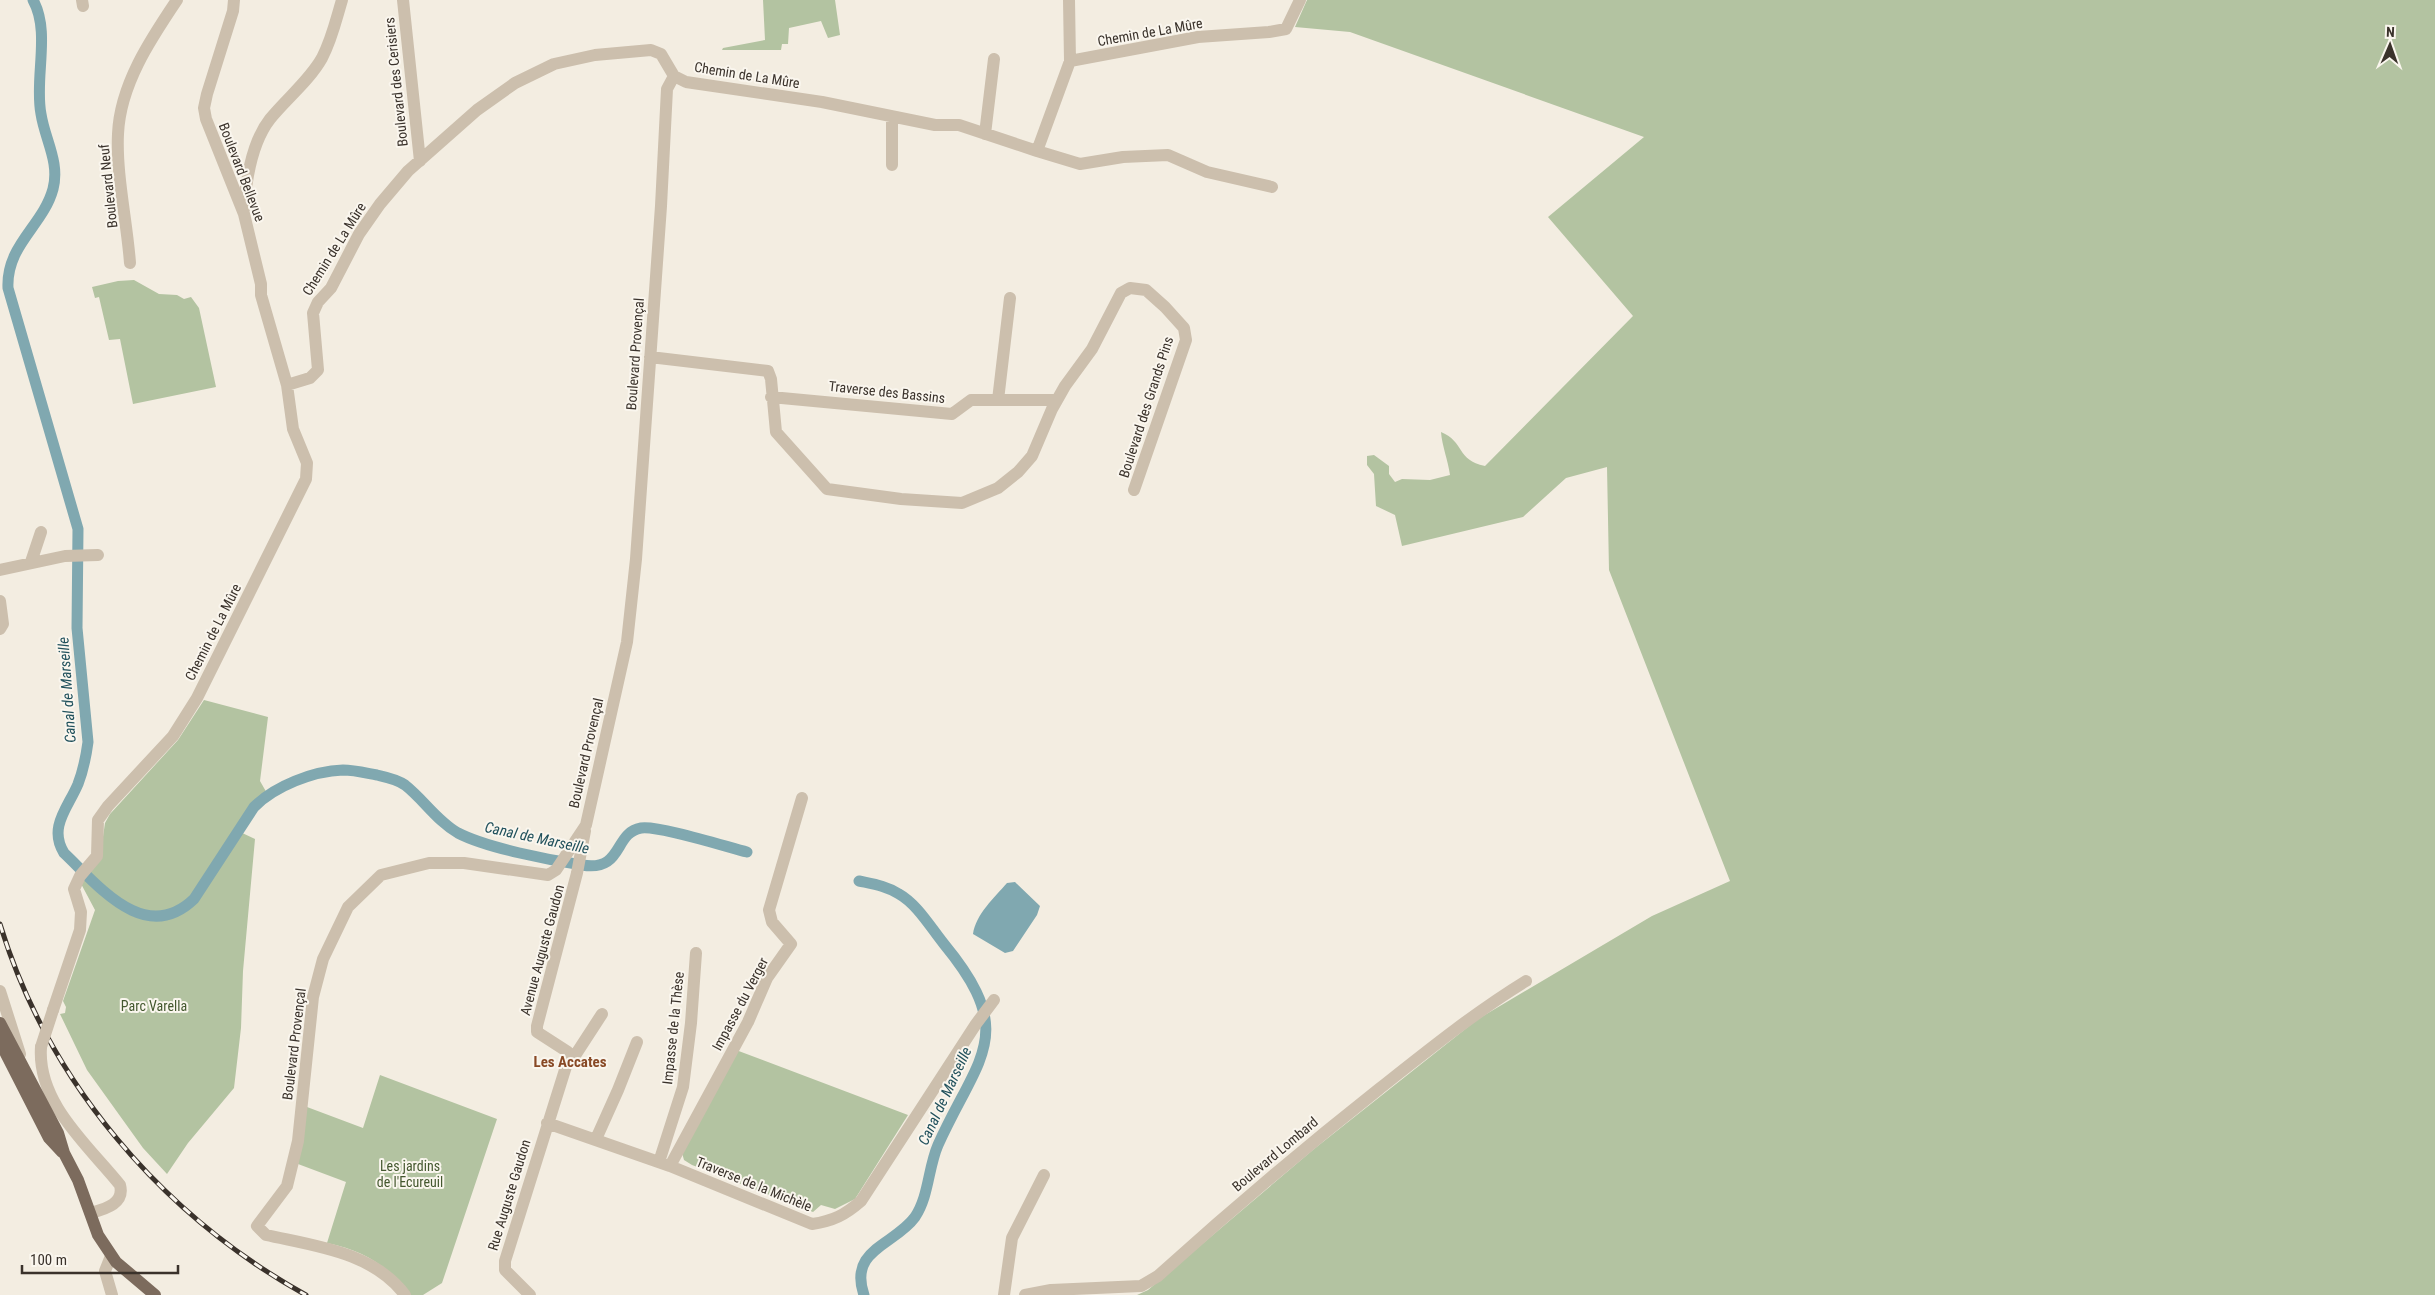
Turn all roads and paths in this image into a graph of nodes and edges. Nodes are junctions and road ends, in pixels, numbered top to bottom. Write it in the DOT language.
graph roads {
  1 [pos="177,0"];
  2 [pos="234,0"];
  3 [pos="342,0"];
  4 [pos="403,0"];
  5 [pos="1069,0"];
  6 [pos="1300,0"];
  7 [pos="994,59"];
  8 [pos="1070,61"];
  9 [pos="674,76"];
  10 [pos="892,117"];
  11 [pos="985,134"];
  12 [pos="1037,151"];
  13 [pos="420,161"];
  14 [pos="892,165"];
  15 [pos="1272,187"];
  16 [pos="244,214"];
  17 [pos="130,263"];
  18 [pos="1010,298"];
  19 [pos="650,357"];
  20 [pos="287,385"];
  21 [pos="771,397"];
  22 [pos="998,400"];
  23 [pos="1057,400"];
  24 [pos="1134,490"];
  25 [pos="42,532"];
  26 [pos="98,555"];
  27 [pos="31,562"];
  28 [pos="0,570"];
  29 [pos="0,600"];
  30 [pos="0,629"];
  31 [pos="802,798"];
  32 [pos="575,852"];
  33 [pos="696,953"];
  34 [pos="1526,981"];
  35 [pos="0,991"];
  36 [pos="994,1000"];
  37 [pos="602,1014"];
  38 [pos="0,1023"];
  39 [pos="0,1042"];
  40 [pos="637,1042"];
  41 [pos="569,1057"];
  42 [pos="27,1076"];
  43 [pos="547,1123"];
  44 [pos="596,1139"];
  45 [pos="64,1153"];
  46 [pos="664,1164"];
  47 [pos="1044,1175"];
  48 [pos="91,1213"];
  49 [pos="111,1256"];
  50 [pos="112,1295"];
  51 [pos="156,1295"];
  52 [pos="405,1295"];
  53 [pos="530,1295"];
  54 [pos="1004,1295"];
  55 [pos="1025,1295"];
  1 -- 17 [label="street, Boulevard Neuf"];
  2 -- 16 [label="street, Boulevard Bellevue"];
  3 -- 16 [label="street"];
  4 -- 13 [label="street, Boulevard des Cerisiers"];
  5 -- 8 [label="street"];
  6 -- 8 [label="street, Chemin de La Mûre"];
  7 -- 11 [label="street"];
  8 -- 12 [label="street"];
  9 -- 10 [label="street, Chemin de La Mûre"];
  9 -- 13 [label="street, Chemin de La Mûre"];
  9 -- 19 [label="street, Boulevard Provençal"];
  10 -- 11 [label="street, Chemin de La Mûre"];
  10 -- 14 [label="street"];
  11 -- 12 [label="street, Chemin de La Mûre"];
  12 -- 15 [label="street, Chemin de La Mûre"];
  13 -- 20 [label="street, Chemin de La Mûre"];
  16 -- 20 [label="street, Boulevard Bellevue"];
  18 -- 22 [label="street"];
  19 -- 21 [label="street, Boulevard des Grands Pins"];
  19 -- 32 [label="street, Boulevard Provençal"];
  20 -- 48 [label="street, Chemin de La Mûre, bridge"];
  21 -- 22 [label="street, Traverse des Bassins"];
  21 -- 23 [label="street, Boulevard des Grands Pins"];
  22 -- 23 [label="street, Traverse des Bassins"];
  23 -- 24 [label="street, Boulevard des Grands Pins"];
  25 -- 27 [label="street"];
  26 -- 27 [label="street"];
  27 -- 28 [label="street"];
  29 -- 30 [label="street"];
  31 -- 46 [label="street, Impasse du Verger"];
  32 -- 41 [label="street, Avenue Auguste Gaudon"];
  32 -- 52 [label="street, Boulevard Provençal"];
  33 -- 46 [label="street, Impasse de la Thèse"];
  34 -- 55 [label="street, Boulevard Lombard"];
  35 -- 42 [label="street"];
  36 -- 46 [label="street, Traverse de la Michèle"];
  37 -- 41 [label="street"];
  38 -- 42 [label="main road"];
  39 -- 45 [label="main road"];
  40 -- 44 [label="street"];
  41 -- 43 [label="street"];
  42 -- 45 [label="main road"];
  43 -- 44 [label="street, Traverse de la Michèle"];
  43 -- 53 [label="street, Rue Auguste Gaudon"];
  44 -- 46 [label="street, Traverse de la Michèle"];
  45 -- 48 [label="main road"];
  47 -- 54 [label="street"];
  48 -- 49 [label="main road"];
  49 -- 50 [label="street"];
  49 -- 51 [label="main road"];
}
